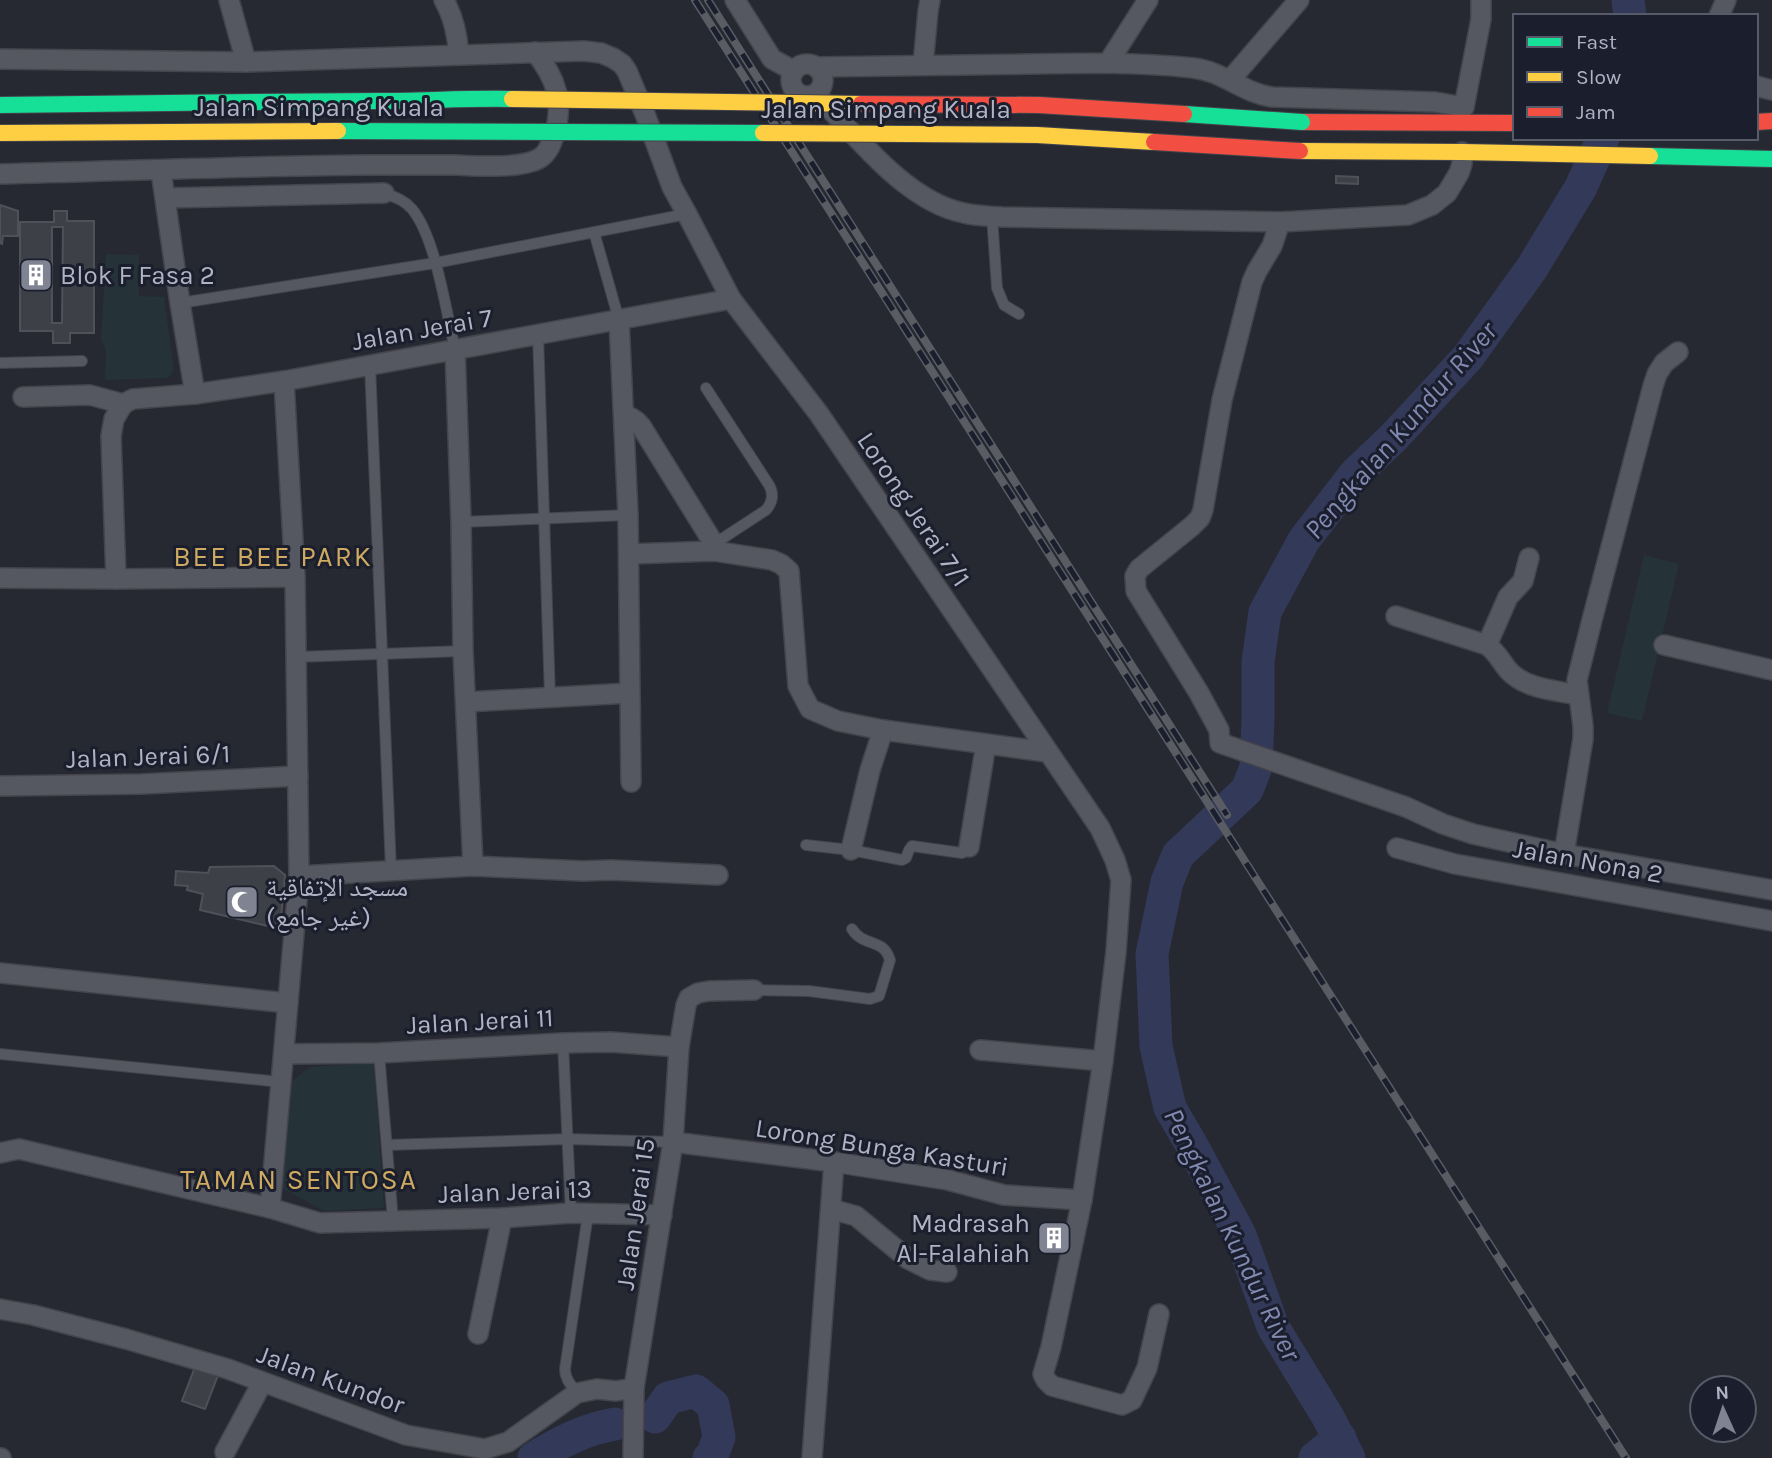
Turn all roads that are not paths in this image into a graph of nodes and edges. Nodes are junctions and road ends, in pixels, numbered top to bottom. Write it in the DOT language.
graph roads {
  1 [pos="229,0"];
  2 [pos="444,0"];
  3 [pos="735,0"];
  4 [pos="930,0"];
  5 [pos="1148,0"];
  6 [pos="1299,0"];
  7 [pos="1481,0"];
  8 [pos="536,52"];
  9 [pos="459,55"];
  10 [pos="0,59"];
  11 [pos="246,62"];
  12 [pos="1108,63"];
  13 [pos="923,65"];
  14 [pos="816,67"];
  15 [pos="794,71"];
  16 [pos="1231,79"];
  17 [pos="815,93"];
  18 [pos="0,105"];
  19 [pos="1469,115"];
  20 [pos="1513,123"];
  21 [pos="0,133"];
  22 [pos="1462,152"];
  23 [pos="1772,159"];
  24 [pos="161,171"];
  25 [pos="0,174"];
  26 [pos="384,193"];
  27 [pos="165,198"];
  28 [pos="687,214"];
  29 [pos="992,216"];
  30 [pos="1280,222"];
  31 [pos="594,232"];
  32 [pos="435,263"];
  33 [pos="731,299"];
  34 [pos="180,303"];
  35 [pos="1019,314"];
  36 [pos="619,320"];
  37 [pos="538,334"];
  38 [pos="455,349"];
  39 [pos="1678,352"];
  40 [pos="82,361"];
  41 [pos="0,363"];
  42 [pos="370,365"];
  43 [pos="284,381"];
  44 [pos="706,388"];
  45 [pos="195,394"];
  46 [pos="23,397"];
  47 [pos="123,404"];
  48 [pos="624,416"];
  49 [pos="628,516"];
  50 [pos="543,519"];
  51 [pos="461,522"];
  52 [pos="714,548"];
  53 [pos="629,554"];
  54 [pos="1529,558"];
  55 [pos="295,577"];
  56 [pos="0,578"];
  57 [pos="117,579"];
  58 [pos="1396,616"];
  59 [pos="1487,645"];
  60 [pos="1664,645"];
  61 [pos="463,651"];
  62 [pos="382,654"];
  63 [pos="296,657"];
  64 [pos="1772,670"];
  65 [pos="630,693"];
  66 [pos="1578,695"];
  67 [pos="550,697"];
  68 [pos="466,702"];
  69 [pos="883,730"];
  70 [pos="986,744"];
  71 [pos="1047,752"];
  72 [pos="298,776"];
  73 [pos="631,782"];
  74 [pos="0,786"];
  75 [pos="806,845"];
  76 [pos="969,847"];
  77 [pos="1397,848"];
  78 [pos="851,850"];
  79 [pos="1564,854"];
  80 [pos="473,866"];
  81 [pos="391,870"];
  82 [pos="718,875"];
  83 [pos="299,876"];
  84 [pos="1772,890"];
  85 [pos="1772,921"];
  86 [pos="852,929"];
  87 [pos="0,973"];
  88 [pos="754,990"];
  89 [pos="288,1003"];
  90 [pos="564,1043"];
  91 [pos="679,1047"];
  92 [pos="980,1050"];
  93 [pos="379,1053"];
  94 [pos="0,1054"];
  95 [pos="284,1054"];
  96 [pos="1103,1061"];
  97 [pos="281,1082"];
  98 [pos="568,1139"];
  99 [pos="673,1142"];
  100 [pos="387,1144"];
  101 [pos="0,1153"];
  102 [pos="834,1162"];
  103 [pos="1082,1200"];
  104 [pos="270,1208"];
  105 [pos="831,1209"];
  106 [pos="580,1213"];
  107 [pos="662,1214"];
  108 [pos="502,1218"];
  109 [pos="393,1221"];
  110 [pos="947,1272"];
  111 [pos="0,1309"];
  112 [pos="1159,1314"];
  113 [pos="478,1334"];
  114 [pos="261,1382"];
  115 [pos="634,1388"];
  116 [pos="577,1393"];
  117 [pos="225,1452"];
  118 [pos="633,1458"];
  119 [pos="812,1458"];
  1 -- 11 [label="street"];
  2 -- 9 [label="street"];
  3 -- 15 [label="street"];
  4 -- 13 [label="street"];
  5 -- 12 [label="street"];
  6 -- 16 [label="street"];
  7 -- 19 [label="street"];
  8 -- 9 [label="street, Lorong Jerai 7/1"];
  8 -- 24 [label="street"];
  8 -- 28 [label="street, Lorong Jerai 7/1"];
  9 -- 11 [label="street, Lorong Jerai 7/1"];
  10 -- 11 [label="street, Lorong Jerai 7/1"];
  12 -- 13 [label="street"];
  12 -- 16 [label="street"];
  13 -- 14 [label="street"];
  14 -- 15 [label="street"];
  14 -- 17 [label="street"];
  15 -- 17 [label="street"];
  16 -- 19 [label="street"];
  17 -- 29 [label="street"];
  18 -- 19 [label="main road, Jalan Simpang Kuala, bridge"];
  19 -- 20 [label="main road, Jalan Simpang Kuala"];
  21 -- 22 [label="main road, Jalan Simpang Kuala, bridge"];
  22 -- 23 [label="main road, Jalan Simpang Kuala"];
  22 -- 30 [label="street"];
  24 -- 25 [label="street"];
  24 -- 27 [label="street"];
  26 -- 27 [label="street"];
  26 -- 32 [label="lane"];
  27 -- 34 [label="street"];
  28 -- 31 [label="lane"];
  28 -- 33 [label="street, Lorong Jerai 7/1"];
  29 -- 30 [label="street"];
  29 -- 35 [label="lane"];
  30 -- 79 [label="street"];
  31 -- 32 [label="lane"];
  31 -- 36 [label="lane"];
  32 -- 34 [label="lane"];
  32 -- 38 [label="lane"];
  33 -- 36 [label="street, Jalan Jerai 7"];
  33 -- 71 [label="street, Lorong Jerai 7/1"];
  34 -- 45 [label="street"];
  36 -- 37 [label="street, Jalan Jerai 7"];
  36 -- 48 [label="street"];
  37 -- 38 [label="street, Jalan Jerai 7"];
  37 -- 50 [label="lane"];
  38 -- 42 [label="street, Jalan Jerai 7"];
  38 -- 51 [label="street"];
  39 -- 66 [label="street"];
  40 -- 41 [label="lane"];
  42 -- 43 [label="street, Jalan Jerai 7"];
  42 -- 62 [label="lane"];
  43 -- 45 [label="street, Jalan Jerai 7"];
  43 -- 55 [label="street"];
  44 -- 52 [label="lane"];
  45 -- 47 [label="street, Jalan Jerai 7"];
  46 -- 47 [label="street"];
  47 -- 57 [label="street"];
  48 -- 49 [label="street"];
  48 -- 52 [label="street"];
  49 -- 50 [label="lane"];
  49 -- 53 [label="street"];
  50 -- 51 [label="lane"];
  50 -- 67 [label="lane"];
  51 -- 61 [label="street"];
  52 -- 53 [label="street"];
  52 -- 69 [label="street"];
  53 -- 65 [label="street"];
  54 -- 59 [label="street"];
  55 -- 57 [label="street"];
  55 -- 63 [label="street"];
  56 -- 57 [label="street"];
  58 -- 59 [label="street"];
  59 -- 66 [label="street"];
  60 -- 64 [label="street"];
  61 -- 62 [label="lane"];
  61 -- 68 [label="street"];
  62 -- 63 [label="lane"];
  62 -- 81 [label="lane"];
  63 -- 72 [label="street"];
  65 -- 67 [label="street"];
  65 -- 73 [label="street"];
  66 -- 79 [label="street"];
  67 -- 68 [label="street"];
  68 -- 80 [label="street"];
  69 -- 70 [label="street"];
  69 -- 78 [label="street"];
  70 -- 71 [label="street"];
  70 -- 76 [label="street"];
  71 -- 96 [label="street, Lorong Jerai 7/1"];
  72 -- 74 [label="street, Jalan Jerai 6/1"];
  72 -- 83 [label="street"];
  75 -- 78 [label="lane"];
  76 -- 78 [label="lane"];
  77 -- 85 [label="street, Jalan Nona 2"];
  79 -- 84 [label="street"];
  80 -- 81 [label="street"];
  80 -- 82 [label="street"];
  81 -- 83 [label="street"];
  83 -- 89 [label="street"];
  86 -- 88 [label="lane"];
  87 -- 89 [label="street"];
  88 -- 91 [label="street, Jalan Jerai 15"];
  89 -- 95 [label="street"];
  90 -- 91 [label="street, Jalan Jerai 11"];
  90 -- 93 [label="street, Jalan Jerai 11"];
  90 -- 98 [label="lane"];
  91 -- 99 [label="street, Jalan Jerai 15"];
  92 -- 96 [label="street"];
  93 -- 95 [label="street, Jalan Jerai 11"];
  93 -- 100 [label="lane"];
  94 -- 97 [label="lane"];
  95 -- 97 [label="street"];
  96 -- 103 [label="street, Lorong Jerai 7/1"];
  97 -- 104 [label="street"];
  98 -- 99 [label="lane"];
  98 -- 100 [label="lane"];
  98 -- 106 [label="lane"];
  99 -- 102 [label="street, Lorong Bunga Kasturi"];
  99 -- 107 [label="street, Jalan Jerai 15"];
  100 -- 109 [label="lane"];
  101 -- 104 [label="street, Jalan Jerai 13"];
  102 -- 103 [label="street, Lorong Bunga Kasturi"];
  102 -- 105 [label="street"];
  103 -- 112 [label="street, Lorong Jerai 7/1"];
  104 -- 109 [label="street, Jalan Jerai 13"];
  105 -- 110 [label="street"];
  105 -- 119 [label="street"];
  106 -- 107 [label="street, Jalan Jerai 13"];
  106 -- 108 [label="street, Jalan Jerai 13"];
  106 -- 116 [label="lane"];
  107 -- 115 [label="street, Jalan Jerai 15"];
  108 -- 109 [label="street, Jalan Jerai 13"];
  108 -- 113 [label="street"];
  111 -- 114 [label="street, Jalan Kundor"];
  114 -- 116 [label="street, Jalan Kundor"];
  114 -- 117 [label="street"];
  115 -- 116 [label="street"];
  115 -- 118 [label="street, Jalan Jerai 15"];
}
